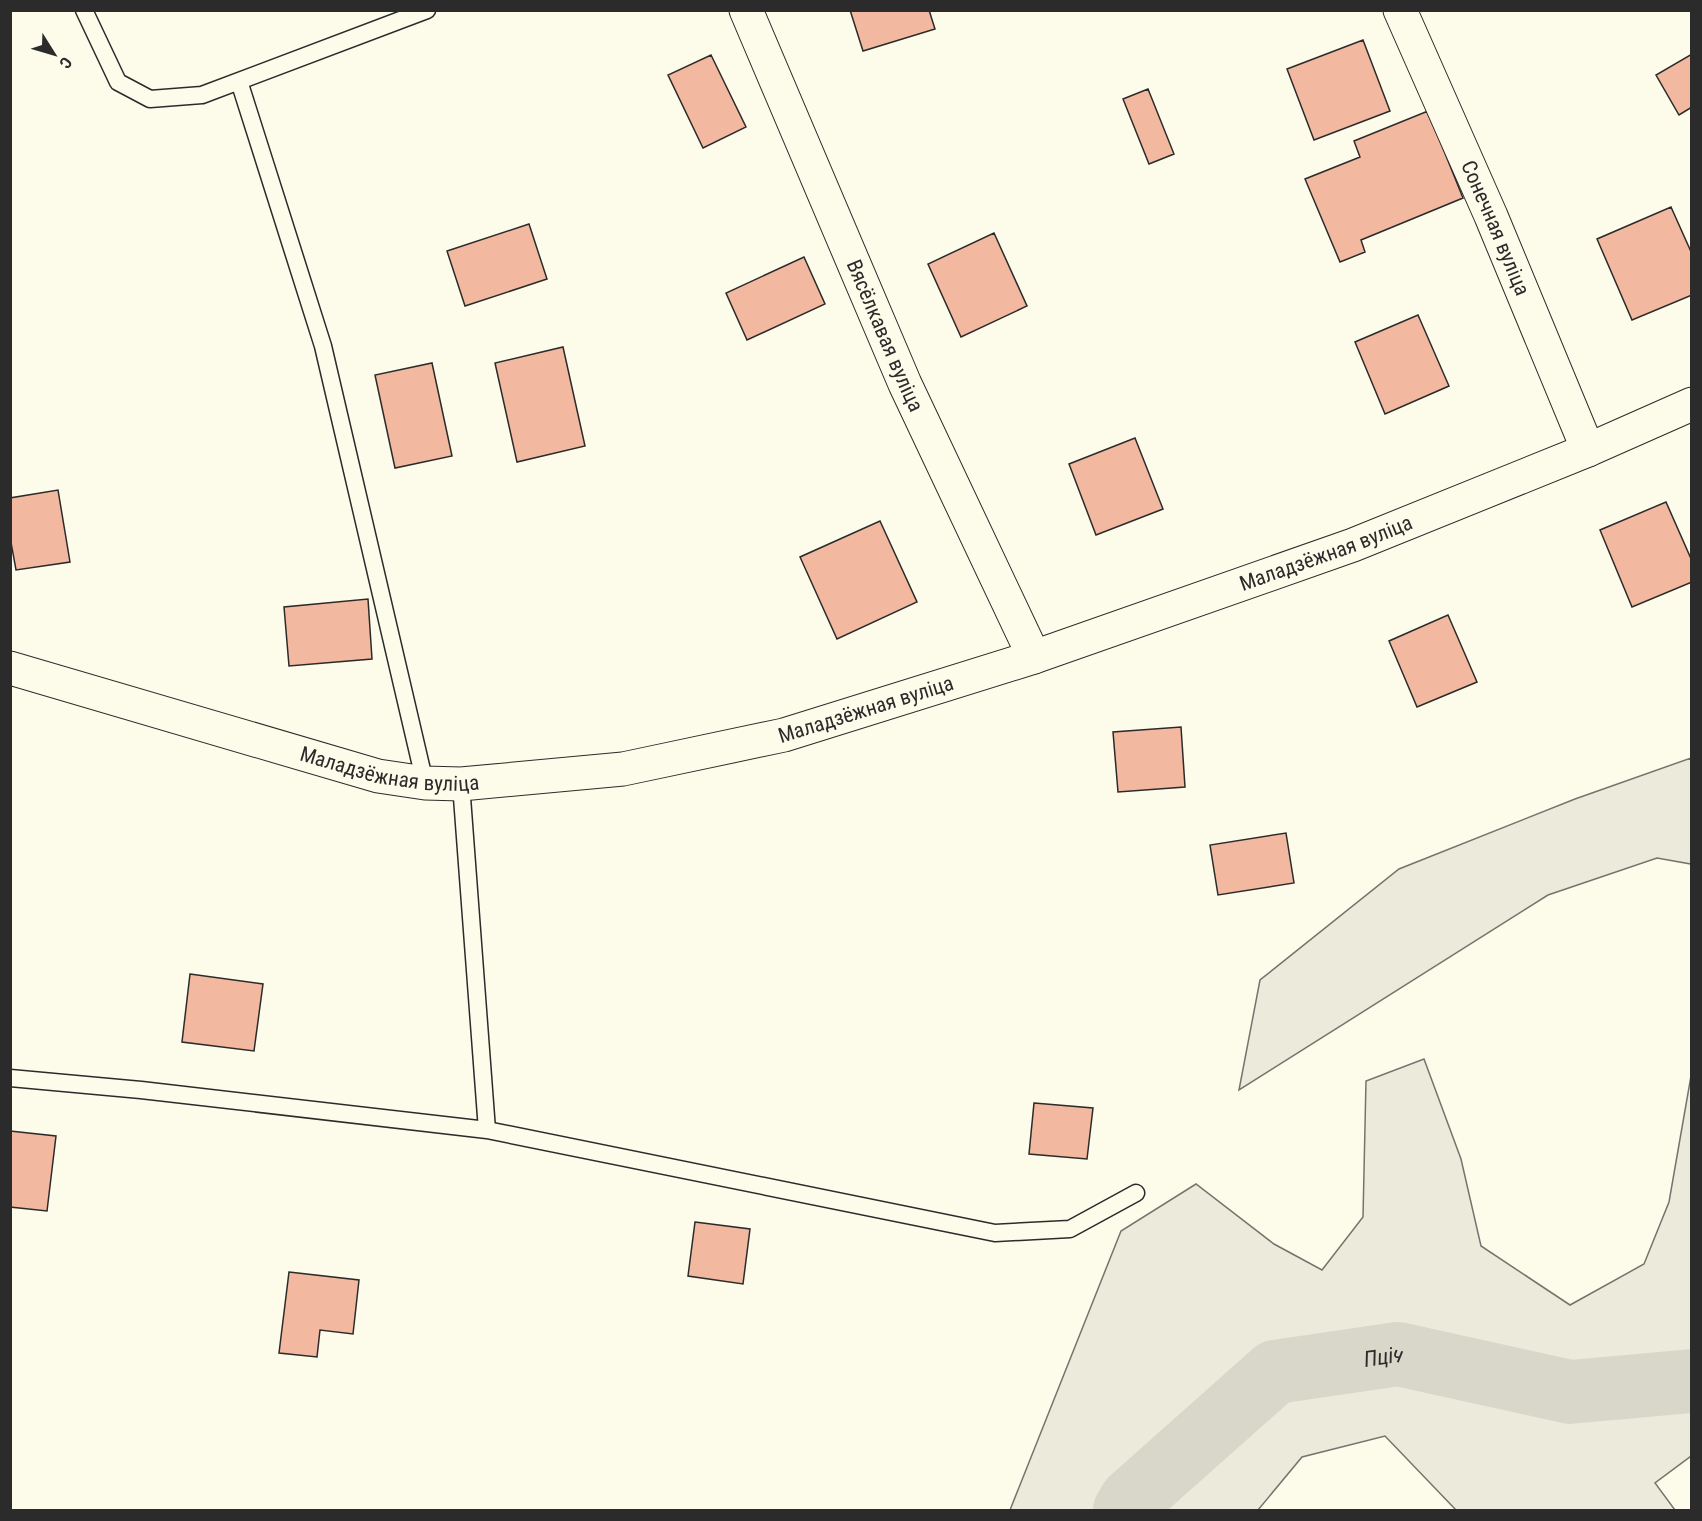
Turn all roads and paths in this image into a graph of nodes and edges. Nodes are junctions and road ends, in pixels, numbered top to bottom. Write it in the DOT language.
graph roads {
  1 [pos="84,10"];
  2 [pos="427,10"];
  3 [pos="746,10"];
  4 [pos="1400,10"];
  5 [pos="239,81"];
  6 [pos="1692,404"];
  7 [pos="1587,450"];
  8 [pos="1034,657"];
  9 [pos="10,668"];
  10 [pos="425,783"];
  11 [pos="461,784"];
  12 [pos="10,1078"];
  13 [pos="487,1130"];
  14 [pos="1136,1193"];
  1 -- 5 [label="lane"];
  2 -- 5 [label="lane"];
  3 -- 8 [label="street, Вясёлкавая вуліца"];
  4 -- 7 [label="street, Сонечная вуліца"];
  5 -- 10 [label="lane"];
  6 -- 7 [label="street, Маладзёжная вуліца"];
  7 -- 8 [label="street, Маладзёжная вуліца"];
  8 -- 11 [label="street, Маладзёжная вуліца"];
  9 -- 10 [label="street, Маладзёжная вуліца"];
  10 -- 11 [label="street, Маладзёжная вуліца"];
  11 -- 13 [label="lane"];
  12 -- 13 [label="lane"];
  13 -- 14 [label="lane"];
}
